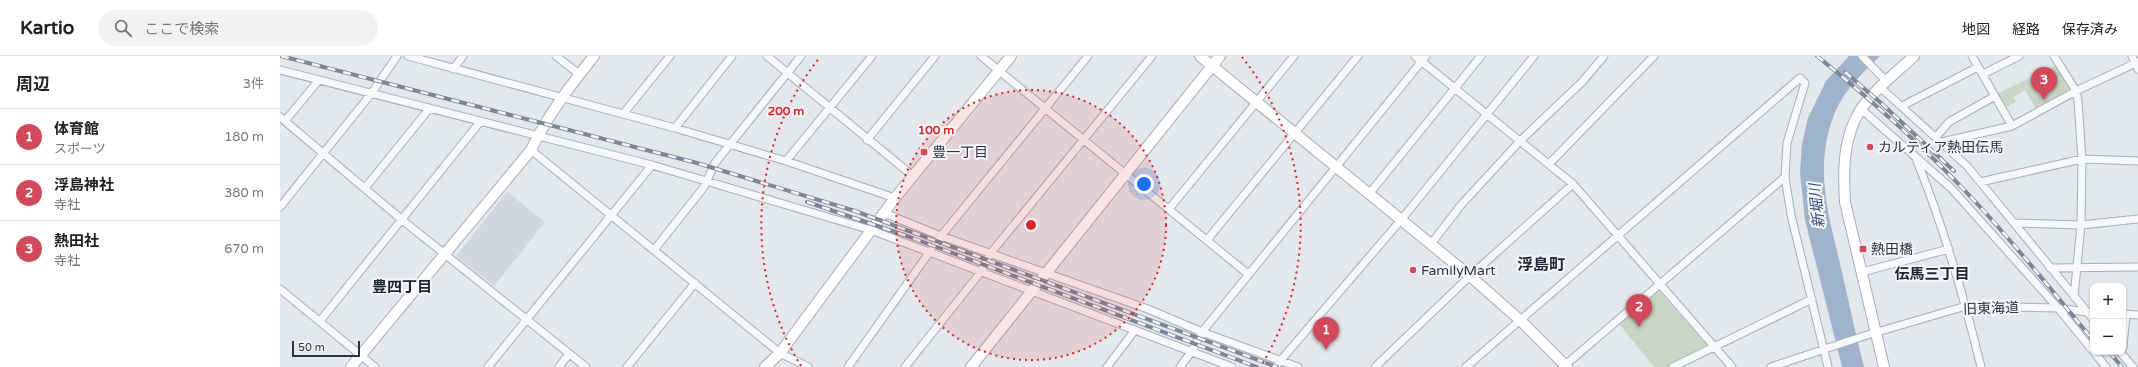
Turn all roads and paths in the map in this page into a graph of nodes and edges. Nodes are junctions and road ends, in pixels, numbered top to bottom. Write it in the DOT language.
graph roads {
  1 [pos="397,56"];
  2 [pos="408,56"];
  3 [pos="463,56"];
  4 [pos="556,56"];
  5 [pos="594,56"];
  6 [pos="670,56"];
  7 [pos="732,56"];
  8 [pos="767,56"];
  9 [pos="801,56"];
  10 [pos="872,56"];
  11 [pos="935,56"];
  12 [pos="981,56"];
  13 [pos="1011,56"];
  14 [pos="1088,56"];
  15 [pos="1152,56"];
  16 [pos="1200,56"];
  17 [pos="1220,56"];
  18 [pos="1294,56"];
  19 [pos="1358,56"];
  20 [pos="1415,56"];
  21 [pos="1481,56"];
  22 [pos="1534,56"];
  23 [pos="1604,56"];
  24 [pos="1654,56"];
  25 [pos="1862,56"];
  26 [pos="1914,56"];
  27 [pos="1972,56"];
  28 [pos="2019,56"];
  29 [pos="2054,56"];
  30 [pos="1424,59"];
  31 [pos="2136,62"];
  32 [pos="1212,66"];
  33 [pos="1978,66"];
  34 [pos="453,69"];
  35 [pos="280,70"];
  36 [pos="999,71"];
  37 [pos="579,74"];
  38 [pos="787,74"];
  39 [pos="1983,74"];
  40 [pos="319,80"];
  41 [pos="1884,85"];
  42 [pos="1455,88"];
  43 [pos="2076,91"];
  44 [pos="371,94"];
  45 [pos="1995,96"];
  46 [pos="563,97"];
  47 [pos="1256,102"];
  48 [pos="1902,106"];
  49 [pos="830,108"];
  50 [pos="1045,108"];
  51 [pos="430,109"];
  52 [pos="1861,109"];
  53 [pos="623,114"];
  54 [pos="1487,114"];
  55 [pos="282,119"];
  56 [pos="480,122"];
  57 [pos="2012,126"];
  58 [pos="675,128"];
  59 [pos="1295,133"];
  60 [pos="537,136"];
  61 [pos="1083,139"];
  62 [pos="1939,139"];
  63 [pos="867,140"];
  64 [pos="1520,141"];
  65 [pos="731,143"];
  66 [pos="531,150"];
  67 [pos="324,153"];
  68 [pos="1916,159"];
  69 [pos="2082,159"];
  70 [pos="786,161"];
  71 [pos="2138,161"];
  72 [pos="1549,164"];
  73 [pos="652,165"];
  74 [pos="1336,167"];
  75 [pos="1125,173"];
  76 [pos="913,176"];
  77 [pos="1785,176"];
  78 [pos="708,180"];
  79 [pos="1980,182"];
  80 [pos="1572,184"];
  81 [pos="364,188"];
  82 [pos="1369,194"];
  83 [pos="895,198"];
  84 [pos="280,207"];
  85 [pos="1169,209"];
  86 [pos="884,213"];
  87 [pos="611,215"];
  88 [pos="401,219"];
  89 [pos="2138,219"];
  90 [pos="1401,220"];
  91 [pos="2014,223"];
  92 [pos="2081,225"];
  93 [pos="871,230"];
  94 [pos="941,236"];
  95 [pos="1618,236"];
  96 [pos="1207,240"];
  97 [pos="1431,244"];
  98 [pos="1949,249"];
  99 [pos="654,250"];
  100 [pos="931,252"];
  101 [pos="445,253"];
  102 [pos="990,254"];
  103 [pos="2077,267"];
  104 [pos="2138,267"];
  105 [pos="2050,268"];
  106 [pos="1862,272"];
  107 [pos="980,273"];
  108 [pos="1044,274"];
  109 [pos="1248,274"];
  110 [pos="1470,276"];
  111 [pos="695,283"];
  112 [pos="1659,284"];
  113 [pos="280,289"];
  114 [pos="1031,291"];
  115 [pos="2074,297"];
  116 [pos="1812,299"];
  117 [pos="1966,306"];
  118 [pos="2058,308"];
  119 [pos="2090,313"];
  120 [pos="2126,314"];
  121 [pos="2138,315"];
  122 [pos="526,319"];
  123 [pos="320,321"];
  124 [pos="1521,321"];
  125 [pos="1135,330"];
  126 [pos="1202,332"];
  127 [pos="1872,333"];
  128 [pos="1714,347"];
  129 [pos="1825,348"];
  130 [pos="2090,348"];
  131 [pos="1192,351"];
  132 [pos="780,353"];
  133 [pos="569,354"];
  134 [pos="360,355"];
  135 [pos="2096,355"];
  136 [pos="2124,355"];
  137 [pos="1281,361"];
  138 [pos="1565,366"];
  139 [pos="351,367"];
  140 [pos="375,367"];
  141 [pos="488,367"];
  142 [pos="558,367"];
  143 [pos="586,367"];
  144 [pos="627,367"];
  145 [pos="765,367"];
  146 [pos="808,367"];
  147 [pos="848,367"];
  148 [pos="905,367"];
  149 [pos="971,367"];
  150 [pos="1107,367"];
  151 [pos="1180,367"];
  152 [pos="1232,367"];
  153 [pos="1275,367"];
  154 [pos="1298,367"];
  155 [pos="1374,367"];
  156 [pos="1466,367"];
  157 [pos="1673,367"];
  158 [pos="1732,367"];
  159 [pos="1771,367"];
  160 [pos="1828,367"];
  161 [pos="1884,367"];
  162 [pos="1981,367"];
  163 [pos="2106,367"];
  164 [pos="2133,367"];
  1 -- 44 [label="street"];
  2 -- 34 [label="street"];
  3 -- 34 [label="street"];
  4 -- 37 [label="street"];
  5 -- 37 [label="street"];
  6 -- 53 [label="street"];
  7 -- 58 [label="street"];
  8 -- 38 [label="street"];
  9 -- 38 [label="street"];
  10 -- 49 [label="street"];
  11 -- 63 [label="street"];
  12 -- 36 [label="street"];
  13 -- 36 [label="street"];
  14 -- 50 [label="street"];
  15 -- 61 [label="street"];
  16 -- 32 [label="street"];
  17 -- 32 [label="street"];
  18 -- 47 [label="street"];
  19 -- 59 [label="street"];
  20 -- 30 [label="street"];
  21 -- 42 [label="street"];
  22 -- 54 [label="street"];
  23 -- 64 [label="street"];
  24 -- 72 [label="street"];
  25 -- 41 [label="street"];
  26 -- 41 [label="street"];
  27 -- 33 [label="street"];
  28 -- 39 [label="street"];
  29 -- 43 [label="street"];
  30 -- 42 [label="street"];
  30 -- 74 [label="street"];
  31 -- 43 [label="street"];
  32 -- 47 [label="street"];
  32 -- 75 [label="street"];
  33 -- 39 [label="street"];
  33 -- 48 [label="street"];
  34 -- 46 [label="street"];
  35 -- 40 [label="street"];
  36 -- 50 [label="street"];
  36 -- 76 [label="street"];
  37 -- 46 [label="street"];
  38 -- 49 [label="street"];
  38 -- 65 [label="street"];
  39 -- 45 [label="street"];
  40 -- 44 [label="street"];
  40 -- 55 [label="street"];
  41 -- 48 [label="street"];
  41 -- 52 [label="street"];
  42 -- 54 [label="street"];
  42 -- 82 [label="street"];
  43 -- 57 [label="street"];
  43 -- 69 [label="street"];
  44 -- 51 [label="street"];
  44 -- 67 [label="street"];
  45 -- 57 [label="street"];
  45 -- 62 [label="street"];
  46 -- 53 [label="street"];
  46 -- 60 [label="street"];
  47 -- 59 [label="street"];
  47 -- 85 [label="street"];
  48 -- 62 [label="street"];
  49 -- 63 [label="street"];
  49 -- 70 [label="street"];
  50 -- 61 [label="street"];
  50 -- 94 [label="street"];
  51 -- 56 [label="street"];
  51 -- 81 [label="street"];
  52 -- 68 [label="street"];
  52 -- 106 [label="street"];
  53 -- 58 [label="street"];
  54 -- 64 [label="street"];
  54 -- 90 [label="street"];
  55 -- 67 [label="street"];
  56 -- 60 [label="street"];
  56 -- 88 [label="street"];
  57 -- 62 [label="street"];
  58 -- 65 [label="street"];
  59 -- 74 [label="street"];
  59 -- 96 [label="street"];
  60 -- 66 [label="street"];
  60 -- 73 [label="street"];
  61 -- 75 [label="street"];
  61 -- 102 [label="street"];
  62 -- 79 [label="street"];
  63 -- 76 [label="street"];
  64 -- 72 [label="street"];
  64 -- 97 [label="street"];
  65 -- 70 [label="street"];
  65 -- 78 [label="street"];
  66 -- 87 [label="street"];
  66 -- 101 [label="street"];
  67 -- 81 [label="street"];
  67 -- 84 [label="street"];
  68 -- 98 [label="street"];
  68 -- 118 [label="street"];
  69 -- 71 [label="street"];
  69 -- 79 [label="street"];
  69 -- 92 [label="street"];
  70 -- 83 [label="street"];
  72 -- 80 [label="street"];
  73 -- 78 [label="street"];
  73 -- 87 [label="street"];
  74 -- 82 [label="street"];
  74 -- 109 [label="street"];
  75 -- 85 [label="street"];
  75 -- 108 [label="street"];
  76 -- 83 [label="street"];
  77 -- 95 [label="street"];
  77 -- 112 [label="street"];
  77 -- 116 [label="street"];
  78 -- 93 [label="street"];
  78 -- 99 [label="street"];
  79 -- 91 [label="street"];
  80 -- 95 [label="street"];
  80 -- 110 [label="street"];
  81 -- 88 [label="street"];
  82 -- 90 [label="street"];
  83 -- 86 [label="street"];
  85 -- 96 [label="street"];
  86 -- 93 [label="street"];
  86 -- 94 [label="street"];
  87 -- 99 [label="street"];
  87 -- 122 [label="street"];
  88 -- 101 [label="street"];
  88 -- 123 [label="street"];
  89 -- 92 [label="street"];
  90 -- 97 [label="street"];
  90 -- 137 [label="street"];
  91 -- 92 [label="street"];
  91 -- 105 [label="street"];
  92 -- 103 [label="street"];
  93 -- 100 [label="street"];
  93 -- 132 [label="street"];
  94 -- 100 [label="street"];
  94 -- 102 [label="street"];
  95 -- 112 [label="street"];
  95 -- 124 [label="street"];
  96 -- 109 [label="street"];
  97 -- 110 [label="street"];
  98 -- 106 [label="street"];
  98 -- 117 [label="street"];
  99 -- 111 [label="street"];
  100 -- 107 [label="street"];
  100 -- 147 [label="street"];
  101 -- 122 [label="street"];
  101 -- 134 [label="street"];
  102 -- 107 [label="street"];
  102 -- 108 [label="street"];
  103 -- 104 [label="street"];
  103 -- 105 [label="street"];
  103 -- 115 [label="street"];
  105 -- 115 [label="street"];
  106 -- 127 [label="street"];
  107 -- 114 [label="street"];
  107 -- 148 [label="street"];
  108 -- 114 [label="street"];
  108 -- 126 [label="street"];
  109 -- 126 [label="street"];
  110 -- 124 [label="street"];
  110 -- 155 [label="street"];
  111 -- 132 [label="street"];
  111 -- 144 [label="street"];
  112 -- 128 [label="street"];
  112 -- 138 [label="street"];
  113 -- 123 [label="street"];
  114 -- 125 [label="street"];
  114 -- 149 [label="street"];
  115 -- 119 [label="street"];
  116 -- 128 [label="street"];
  116 -- 129 [label="street"];
  117 -- 118 [label="street, 旧東海道"];
  117 -- 127 [label="street, 旧東海道"];
  117 -- 162 [label="street"];
  118 -- 119 [label="street, 旧東海道"];
  118 -- 130 [label="street"];
  120 -- 121 [label="street"];
  122 -- 133 [label="street"];
  122 -- 141 [label="street"];
  123 -- 134 [label="street"];
  124 -- 138 [label="street"];
  124 -- 156 [label="street"];
  125 -- 131 [label="street"];
  125 -- 150 [label="street"];
  126 -- 131 [label="street"];
  126 -- 137 [label="street"];
  127 -- 129 [label="street"];
  127 -- 161 [label="street"];
  128 -- 157 [label="street"];
  128 -- 158 [label="street"];
  129 -- 159 [label="street"];
  129 -- 160 [label="street"];
  131 -- 151 [label="street"];
  131 -- 152 [label="street"];
  132 -- 145 [label="street"];
  132 -- 146 [label="street"];
  133 -- 142 [label="street"];
  133 -- 143 [label="street"];
  134 -- 139 [label="street"];
  134 -- 140 [label="street"];
  135 -- 163 [label="street"];
  136 -- 164 [label="street"];
  137 -- 153 [label="street"];
  137 -- 154 [label="street"];
}
